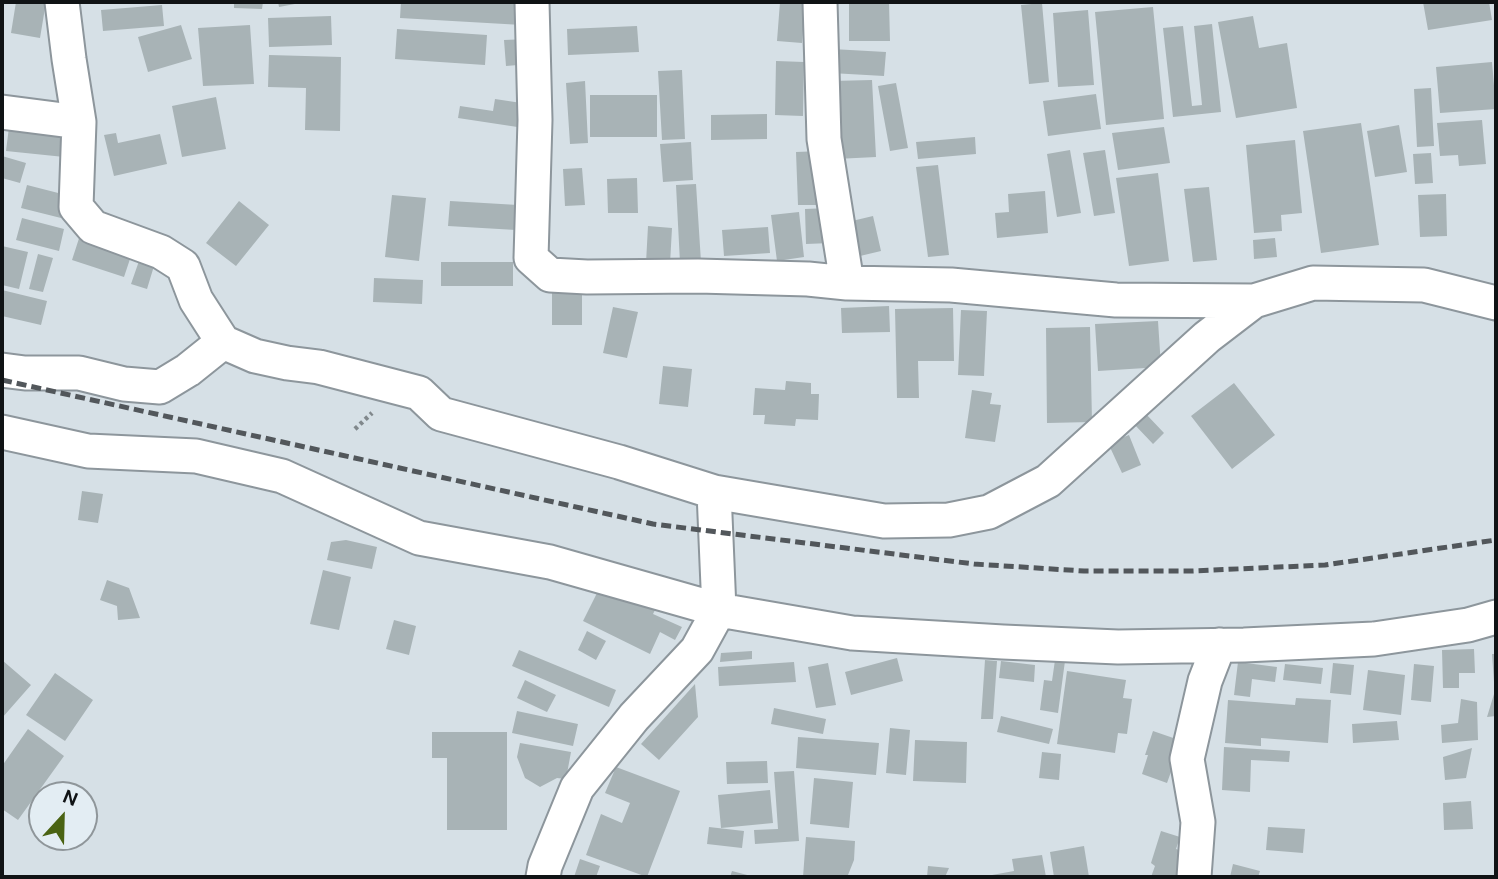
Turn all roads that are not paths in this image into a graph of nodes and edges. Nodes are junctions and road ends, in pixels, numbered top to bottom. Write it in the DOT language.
graph roads {
  1 [pos="62,2"];
  2 [pos="532,2"];
  3 [pos="820,2"];
  4 [pos="2,112"];
  5 [pos="79,122"];
  6 [pos="847,283"];
  7 [pos="1254,301"];
  8 [pos="1496,303"];
  9 [pos="223,342"];
  10 [pos="2,370"];
  11 [pos="2,432"];
  12 [pos="713,492"];
  13 [pos="719,610"];
  14 [pos="1496,617"];
  15 [pos="1219,645"];
  16 [pos="543,877"];
  17 [pos="1194,877"];
  1 -- 5 [label="street"];
  2 -- 6 [label="street"];
  3 -- 6 [label="street"];
  4 -- 5 [label="street"];
  5 -- 9 [label="street"];
  6 -- 7 [label="street"];
  7 -- 8 [label="street"];
  7 -- 12 [label="street"];
  9 -- 10 [label="street"];
  9 -- 12 [label="street"];
  11 -- 13 [label="street"];
  12 -- 13 [label="street"];
  13 -- 15 [label="street"];
  13 -- 16 [label="street"];
  14 -- 15 [label="street"];
  15 -- 17 [label="street"];
}
